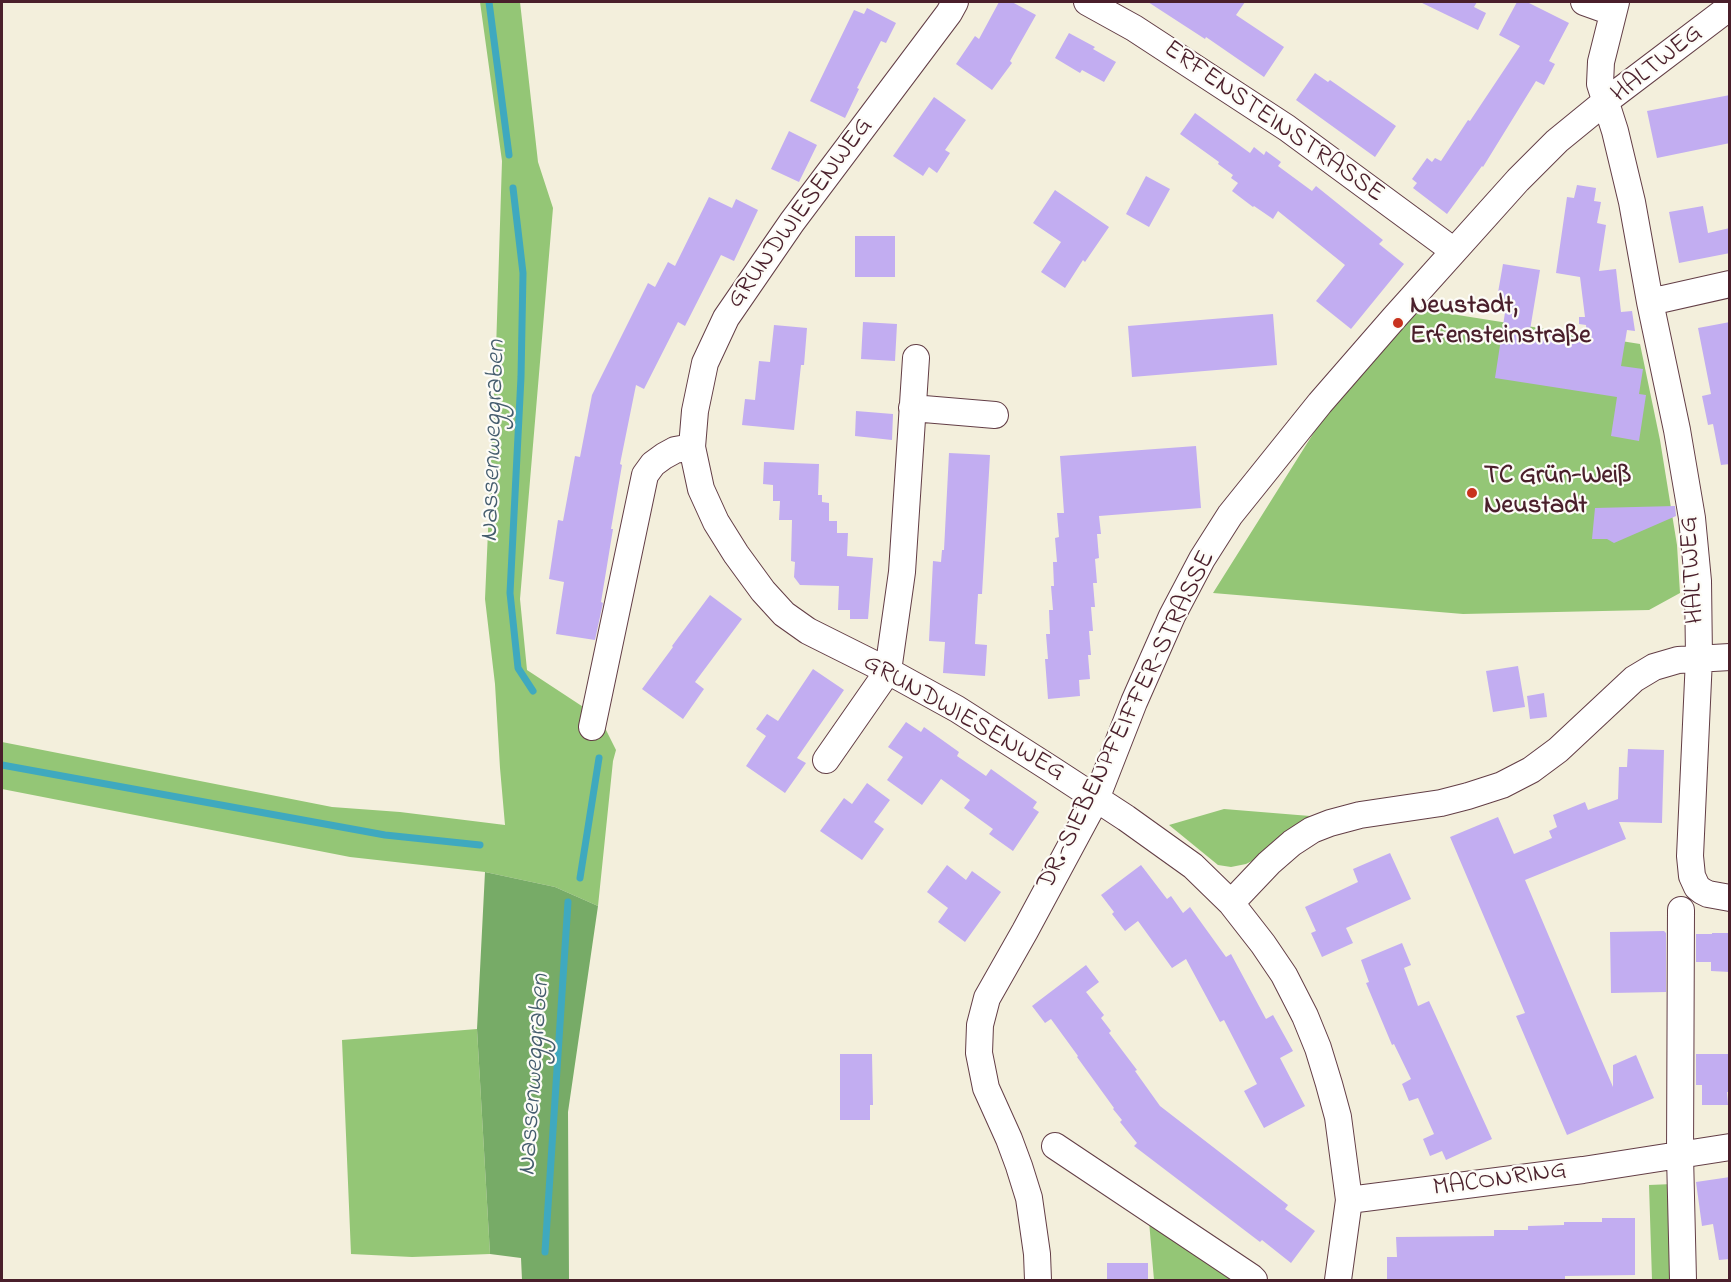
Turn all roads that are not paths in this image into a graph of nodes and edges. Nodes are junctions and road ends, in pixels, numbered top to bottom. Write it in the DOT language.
graph roads {
  1 [pos="955,2"];
  2 [pos="1087,2"];
  3 [pos="1584,2"];
  4 [pos="1614,7"];
  5 [pos="1730,7"];
  6 [pos="1606,101"];
  7 [pos="1454,251"];
  8 [pos="1730,284"];
  9 [pos="1650,302"];
  10 [pos="916,358"];
  11 [pos="912,408"];
  12 [pos="995,415"];
  13 [pos="692,447"];
  14 [pos="1730,657"];
  15 [pos="1699,658"];
  16 [pos="888,671"];
  17 [pos="592,727"];
  18 [pos="826,760"];
  19 [pos="1096,799"];
  20 [pos="1730,898"];
  21 [pos="1231,903"];
  22 [pos="1681,910"];
  23 [pos="1055,1146"];
  24 [pos="1730,1147"];
  25 [pos="1680,1155"];
  26 [pos="1349,1200"];
  27 [pos="1038,1281"];
  28 [pos="1254,1281"];
  29 [pos="1338,1281"];
  30 [pos="1683,1281"];
  1 -- 13 [label="street, GRUNDWIESENWEG"];
  2 -- 7 [label="street, ERFENSTEINSTRASSE"];
  3 -- 4 [label="street"];
  4 -- 6 [label="street"];
  5 -- 6 [label="street, HALTWEG"];
  6 -- 7 [label="street, DR.-SIEBENPFEIFFER-STRASSE"];
  6 -- 9 [label="street, HALTWEG"];
  7 -- 19 [label="street, DR.-SIEBENPFEIFFER-STRASSE"];
  8 -- 9 [label="street"];
  9 -- 15 [label="street, HALTWEG"];
  10 -- 11 [label="street"];
  11 -- 12 [label="street"];
  11 -- 16 [label="street"];
  13 -- 16 [label="street, GRUNDWIESENWEG"];
  13 -- 17 [label="street"];
  14 -- 15 [label="street"];
  15 -- 20 [label="street"];
  15 -- 21 [label="street, HALTWEG"];
  16 -- 18 [label="street"];
  16 -- 19 [label="street, GRUNDWIESENWEG"];
  19 -- 21 [label="street, GRUNDWIESENWEG"];
  19 -- 27 [label="street, DR.-SIEBENPFEIFFER-STRASSE"];
  21 -- 26 [label="street, GRUNDWIESENWEG"];
  22 -- 25 [label="street"];
  23 -- 28 [label="street"];
  24 -- 25 [label="street, MACONRING"];
  25 -- 26 [label="street, MACONRING"];
  25 -- 30 [label="street"];
  26 -- 29 [label="street"];
}
